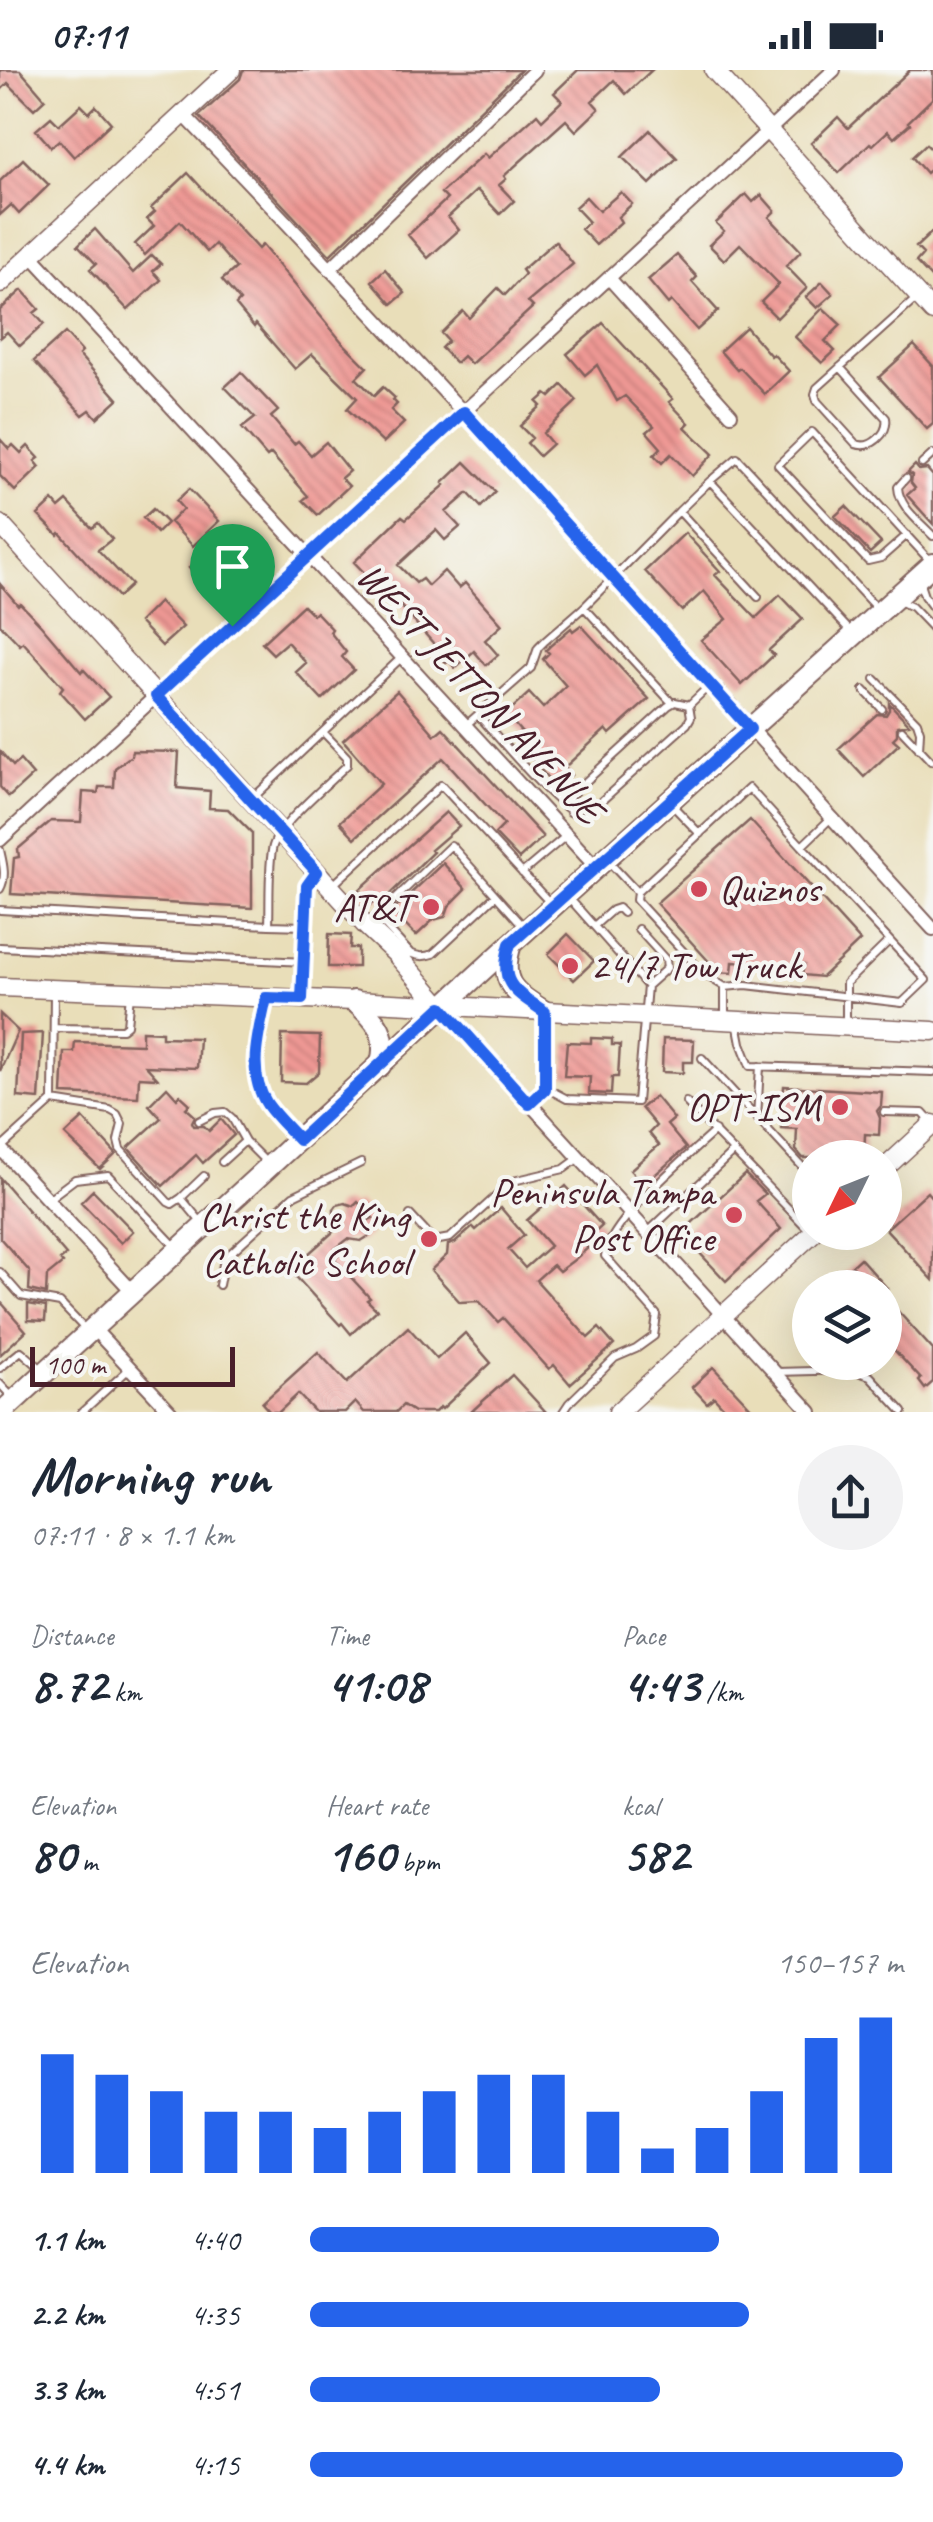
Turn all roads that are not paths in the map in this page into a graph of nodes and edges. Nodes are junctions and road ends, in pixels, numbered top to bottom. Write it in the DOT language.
graph roads {
  1 [pos="231,70"];
  2 [pos="535,70"];
  3 [pos="714,70"];
  4 [pos="834,70"];
  5 [pos="183,114"];
  6 [pos="768,129"];
  7 [pos="31,255"];
  8 [pos="332,268"];
  9 [pos="609,278"];
  10 [pos="0,284"];
  11 [pos="919,296"];
  12 [pos="933,312"];
  13 [pos="840,367"];
  14 [pos="464,412"];
  15 [pos="731,414"];
  16 [pos="933,454"];
  17 [pos="922,464"];
  18 [pos="906,478"];
  19 [pos="710,481"];
  20 [pos="679,510"];
  21 [pos="0,524"];
  22 [pos="907,536"];
  23 [pos="933,536"];
  24 [pos="308,556"];
  25 [pos="926,570"];
  26 [pos="612,576"];
  27 [pos="758,596"];
  28 [pos="886,606"];
  29 [pos="584,607"];
  30 [pos="933,608"];
  31 [pos="933,629"];
  32 [pos="854,636"];
  33 [pos="402,657"];
  34 [pos="876,679"];
  35 [pos="710,685"];
  36 [pos="864,690"];
  37 [pos="156,696"];
  38 [pos="672,704"];
  39 [pos="689,705"];
  40 [pos="882,709"];
  41 [pos="478,715"];
  42 [pos="465,726"];
  43 [pos="750,729"];
  44 [pos="902,730"];
  45 [pos="323,732"];
  46 [pos="920,749"];
  47 [pos="930,761"];
  48 [pos="251,800"];
  49 [pos="669,801"];
  50 [pos="570,812"];
  51 [pos="831,818"];
  52 [pos="556,824"];
  53 [pos="280,832"];
  54 [pos="700,834"];
  55 [pos="567,836"];
  56 [pos="0,840"];
  57 [pos="802,846"];
  58 [pos="0,850"];
  59 [pos="601,863"];
  60 [pos="317,872"];
  61 [pos="522,873"];
  62 [pos="331,887"];
  63 [pos="0,889"];
  64 [pos="637,892"];
  65 [pos="496,896"];
  66 [pos="559,900"];
  67 [pos="0,910"];
  68 [pos="623,913"];
  69 [pos="371,921"];
  70 [pos="269,925"];
  71 [pos="306,926"];
  72 [pos="594,926"];
  73 [pos="638,929"];
  74 [pos="933,929"];
  75 [pos="527,930"];
  76 [pos="889,940"];
  77 [pos="510,944"];
  78 [pos="0,947"];
  79 [pos="305,962"];
  80 [pos="647,986"];
  81 [pos="0,987"];
  82 [pos="726,987"];
  83 [pos="54,989"];
  84 [pos="130,992"];
  85 [pos="845,994"];
  86 [pos="266,998"];
  87 [pos="302,999"];
  88 [pos="354,1001"];
  89 [pos="442,1007"];
  90 [pos="545,1012"];
  91 [pos="643,1016"];
  92 [pos="731,1021"];
  93 [pos="846,1027"];
  94 [pos="54,1028"];
  95 [pos="933,1031"];
  96 [pos="702,1058"];
  97 [pos="380,1066"];
  98 [pos="760,1066"];
  99 [pos="933,1072"];
  100 [pos="545,1089"];
  101 [pos="53,1100"];
  102 [pos="686,1102"];
  103 [pos="529,1104"];
  104 [pos="884,1112"];
  105 [pos="757,1119"];
  106 [pos="198,1121"];
  107 [pos="933,1124"];
  108 [pos="715,1131"];
  109 [pos="299,1140"];
  110 [pos="245,1141"];
  111 [pos="0,1148"];
  112 [pos="734,1151"];
  113 [pos="902,1152"];
  114 [pos="579,1158"];
  115 [pos="792,1158"];
  116 [pos="222,1162"];
  117 [pos="361,1163"];
  118 [pos="270,1166"];
  119 [pos="204,1176"];
  120 [pos="181,1198"];
  121 [pos="47,1200"];
  122 [pos="792,1212"];
  123 [pos="629,1213"];
  124 [pos="410,1215"];
  125 [pos="206,1226"];
  126 [pos="647,1233"];
  127 [pos="180,1250"];
  128 [pos="794,1250"];
  129 [pos="0,1272"];
  130 [pos="220,1285"];
  131 [pos="132,1292"];
  132 [pos="723,1316"];
  133 [pos="91,1330"];
  134 [pos="0,1368"];
  135 [pos="130,1368"];
  136 [pos="44,1372"];
  137 [pos="774,1372"];
  138 [pos="6,1399"];
  139 [pos="82,1412"];
  140 [pos="172,1412"];
  141 [pos="564,1412"];
  142 [pos="618,1412"];
  143 [pos="811,1412"];
  144 [pos="903,1412"];
  1 -- 5 [label="street"];
  2 -- 8 [label="street"];
  3 -- 6 [label="street"];
  4 -- 6 [label="street"];
  5 -- 7 [label="street"];
  5 -- 8 [label="street"];
  6 -- 9 [label="street"];
  6 -- 11 [label="street"];
  7 -- 10 [label="street"];
  7 -- 24 [label="street, WEST JETTON AVENUE"];
  8 -- 14 [label="street"];
  9 -- 14 [label="street"];
  9 -- 15 [label="street"];
  11 -- 12 [label="street"];
  11 -- 13 [label="lane"];
  13 -- 13 [label="lane"];
  14 -- 24 [label="street"];
  14 -- 26 [label="street"];
  16 -- 17 [label="lane"];
  18 -- 23 [label="lane"];
  19 -- 20 [label="lane"];
  19 -- 28 [label="lane"];
  19 -- 32 [label="lane"];
  20 -- 26 [label="lane"];
  20 -- 27 [label="lane"];
  21 -- 37 [label="street"];
  22 -- 22 [label="lane"];
  22 -- 25 [label="lane"];
  24 -- 33 [label="street, WEST JETTON AVENUE"];
  24 -- 37 [label="street"];
  25 -- 28 [label="main road"];
  25 -- 30 [label="lane"];
  26 -- 29 [label="lane"];
  26 -- 35 [label="street"];
  28 -- 31 [label="lane"];
  28 -- 32 [label="main road"];
  29 -- 38 [label="lane"];
  29 -- 41 [label="lane"];
  32 -- 43 [label="main road"];
  33 -- 42 [label="street, WEST JETTON AVENUE"];
  33 -- 45 [label="lane"];
  34 -- 46 [label="lane"];
  35 -- 39 [label="lane"];
  35 -- 43 [label="street"];
  36 -- 40 [label="lane"];
  37 -- 48 [label="street"];
  37 -- 56 [label="street"];
  38 -- 39 [label="lane"];
  38 -- 50 [label="lane"];
  39 -- 50 [label="lane"];
  41 -- 42 [label="lane"];
  41 -- 50 [label="lane"];
  42 -- 52 [label="street, WEST JETTON AVENUE"];
  43 -- 49 [label="main road"];
  43 -- 51 [label="street"];
  44 -- 46 [label="lane"];
  45 -- 48 [label="lane"];
  45 -- 53 [label="lane"];
  46 -- 47 [label="lane"];
  48 -- 53 [label="street"];
  49 -- 54 [label="lane"];
  49 -- 59 [label="main road"];
  50 -- 52 [label="lane"];
  51 -- 57 [label="lane"];
  51 -- 74 [label="street"];
  52 -- 55 [label="street, WEST JETTON AVENUE"];
  53 -- 60 [label="street"];
  53 -- 70 [label="lane"];
  54 -- 57 [label="lane"];
  54 -- 64 [label="lane"];
  55 -- 59 [label="street, WEST JETTON AVENUE"];
  55 -- 61 [label="lane"];
  57 -- 76 [label="lane"];
  58 -- 63 [label="lane"];
  59 -- 64 [label="lane"];
  59 -- 66 [label="main road"];
  60 -- 62 [label="street"];
  60 -- 71 [label="lane"];
  61 -- 62 [label="lane"];
  61 -- 66 [label="lane"];
  62 -- 69 [label="street"];
  64 -- 82 [label="lane"];
  65 -- 69 [label="lane"];
  65 -- 69 [label="lane"];
  65 -- 75 [label="lane"];
  66 -- 72 [label="lane"];
  66 -- 75 [label="main road"];
  67 -- 70 [label="lane"];
  68 -- 72 [label="lane"];
  69 -- 89 [label="street"];
  70 -- 71 [label="lane"];
  71 -- 79 [label="lane"];
  72 -- 80 [label="lane"];
  73 -- 80 [label="lane"];
  75 -- 77 [label="main road"];
  76 -- 85 [label="lane"];
  76 -- 85 [label="lane"];
  77 -- 89 [label="main road"];
  77 -- 90 [label="main road"];
  78 -- 79 [label="lane"];
  79 -- 87 [label="lane"];
  80 -- 91 [label="lane"];
  81 -- 83 [label="street"];
  82 -- 85 [label="lane"];
  82 -- 92 [label="lane"];
  83 -- 84 [label="street"];
  83 -- 94 [label="lane"];
  84 -- 86 [label="street"];
  84 -- 94 [label="lane"];
  85 -- 93 [label="lane"];
  86 -- 87 [label="street"];
  86 -- 109 [label="lane"];
  87 -- 88 [label="street"];
  88 -- 89 [label="street"];
  88 -- 97 [label="main road"];
  89 -- 90 [label="street"];
  89 -- 97 [label="main road"];
  89 -- 103 [label="street"];
  90 -- 91 [label="street"];
  90 -- 100 [label="lane"];
  91 -- 92 [label="street"];
  91 -- 100 [label="lane"];
  92 -- 93 [label="street"];
  92 -- 98 [label="lane"];
  93 -- 95 [label="street"];
  94 -- 101 [label="lane"];
  96 -- 105 [label="lane"];
  97 -- 109 [label="main road"];
  98 -- 99 [label="lane"];
  98 -- 105 [label="lane"];
  100 -- 103 [label="lane"];
  101 -- 111 [label="lane"];
  101 -- 120 [label="lane"];
  102 -- 108 [label="lane"];
  103 -- 114 [label="street"];
  104 -- 107 [label="lane"];
  105 -- 115 [label="lane"];
  106 -- 110 [label="lane"];
  107 -- 113 [label="street"];
  108 -- 112 [label="lane"];
  108 -- 123 [label="lane"];
  109 -- 118 [label="main road"];
  110 -- 116 [label="lane"];
  110 -- 118 [label="lane"];
  111 -- 121 [label="street"];
  112 -- 122 [label="lane"];
  112 -- 126 [label="lane"];
  114 -- 123 [label="street"];
  114 -- 124 [label="lane"];
  117 -- 130 [label="lane"];
  118 -- 125 [label="main road"];
  119 -- 120 [label="lane"];
  120 -- 125 [label="lane"];
  121 -- 127 [label="lane"];
  121 -- 131 [label="street"];
  123 -- 126 [label="street"];
  123 -- 141 [label="lane"];
  125 -- 127 [label="main road"];
  126 -- 132 [label="street"];
  127 -- 131 [label="main road"];
  128 -- 132 [label="street"];
  129 -- 133 [label="lane"];
  131 -- 133 [label="main road"];
  132 -- 137 [label="street"];
  132 -- 142 [label="street"];
  133 -- 135 [label="street"];
  133 -- 136 [label="main road"];
  134 -- 136 [label="lane"];
  135 -- 139 [label="lane"];
  135 -- 140 [label="street"];
  136 -- 138 [label="main road"];
  137 -- 143 [label="street"];
  137 -- 144 [label="lane"];
}
